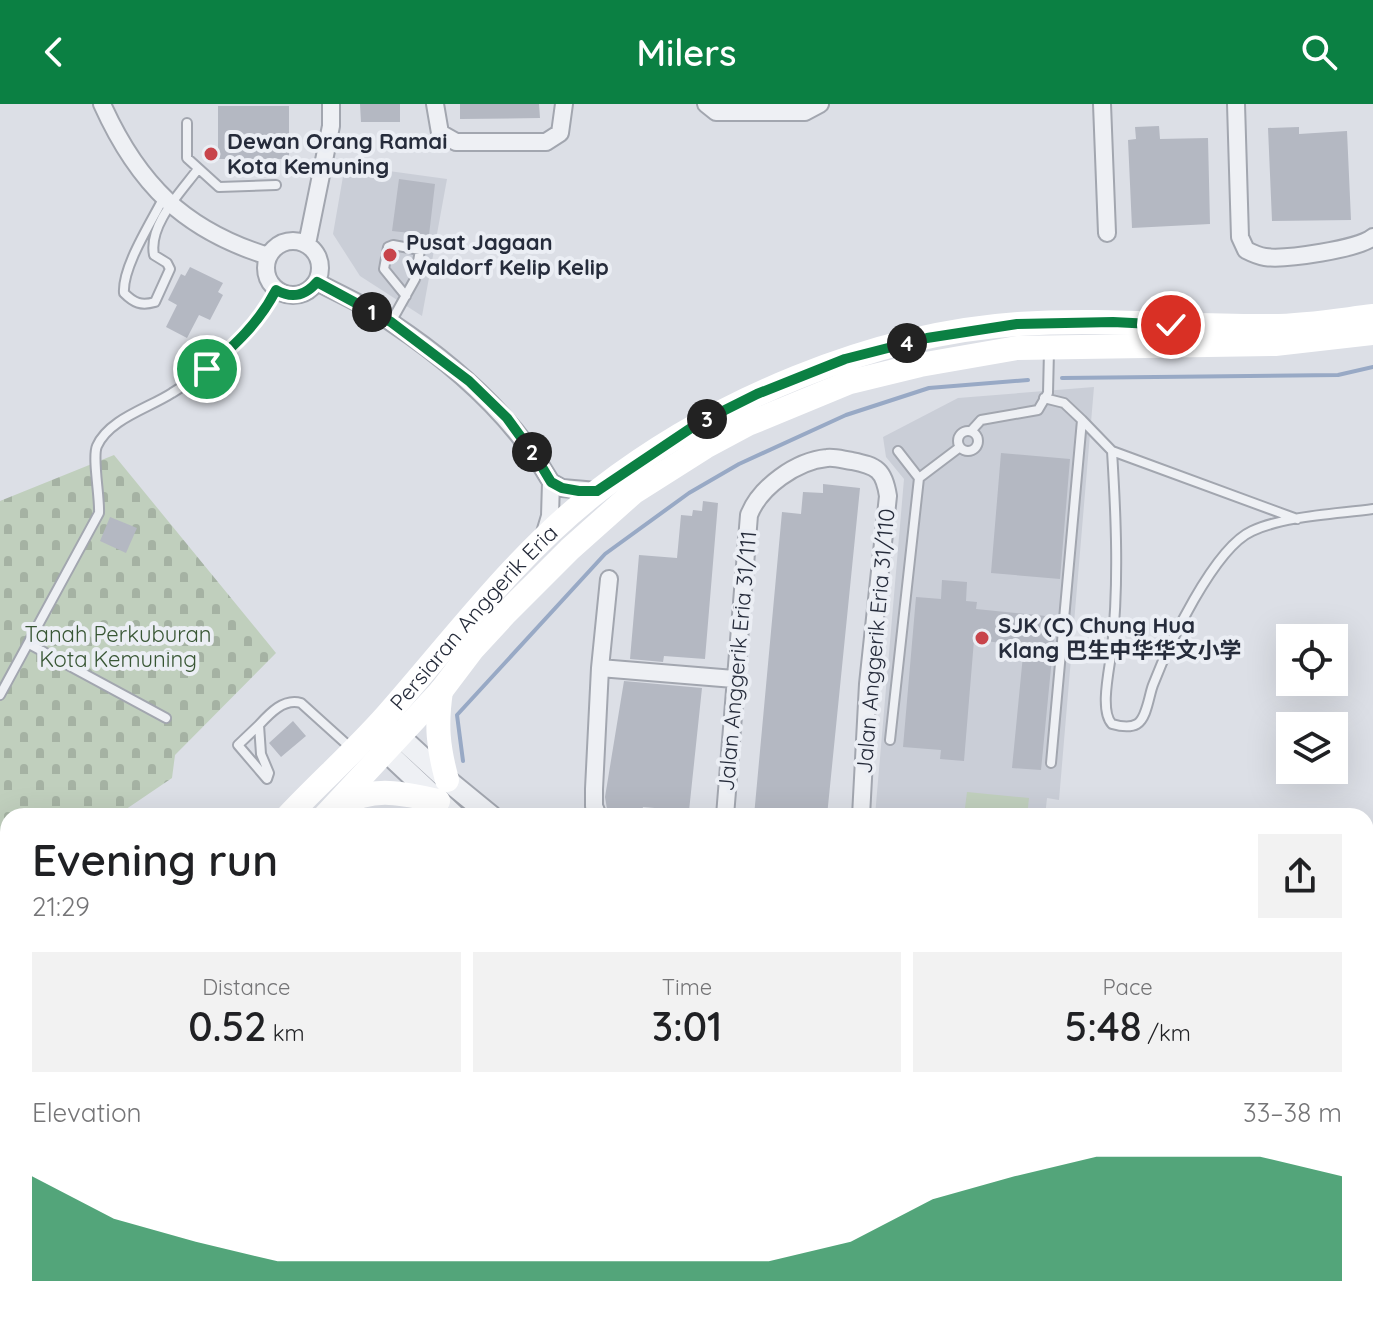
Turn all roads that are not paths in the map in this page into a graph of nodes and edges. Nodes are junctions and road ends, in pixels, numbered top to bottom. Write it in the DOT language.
graph roads {
  1 [pos="102,104"];
  2 [pos="331,104"];
  3 [pos="435,104"];
  4 [pos="706,104"];
  5 [pos="820,104"];
  6 [pos="1102,104"];
  7 [pos="1236,104"];
  8 [pos="564,107"];
  9 [pos="187,123"];
  10 [pos="198,169"];
  11 [pos="276,185"];
  12 [pos="168,201"];
  13 [pos="1107,233"];
  14 [pos="1373,237"];
  15 [pos="307,244"];
  16 [pos="154,255"];
  17 [pos="268,256"];
  18 [pos="134,257"];
  19 [pos="317,282"];
  20 [pos="276,290"];
  21 [pos="406,296"];
  22 [pos="1373,316"];
  23 [pos="391,322"];
  24 [pos="1373,333"];
  25 [pos="1049,346"];
  26 [pos="1044,398"];
  27 [pos="1082,420"];
  28 [pos="971,431"];
  29 [pos="960,447"];
  30 [pos="898,451"];
  31 [pos="1112,451"];
  32 [pos="831,458"];
  33 [pos="919,478"];
  34 [pos="551,482"];
  35 [pos="597,491"];
  36 [pos="1373,509"];
  37 [pos="1297,519"];
  38 [pos="542,541"];
  39 [pos="609,579"];
  40 [pos="29,644"];
  41 [pos="600,668"];
  42 [pos="734,679"];
  43 [pos="441,691"];
  44 [pos="0,695"];
  45 [pos="166,718"];
  46 [pos="259,725"];
  47 [pos="377,738"];
  48 [pos="890,740"];
  49 [pos="1051,763"];
  50 [pos="446,799"];
  51 [pos="297,808"];
  52 [pos="332,808"];
  53 [pos="336,808"];
  54 [pos="470,808"];
  55 [pos="595,808"];
  56 [pos="726,808"];
  57 [pos="861,808"];
  1 -- 12 [label="street"];
  2 -- 15 [label="street"];
  3 -- 8 [label="street"];
  4 -- 5 [label="street"];
  6 -- 13 [label="street"];
  7 -- 14 [label="street"];
  9 -- 10 [label="lane"];
  10 -- 11 [label="lane"];
  10 -- 12 [label="lane"];
  12 -- 16 [label="lane"];
  12 -- 17 [label="street"];
  12 -- 18 [label="lane"];
  15 -- 17 [label="street"];
  15 -- 19 [label="street"];
  16 -- 18 [label="lane"];
  16 -- 18 [label="lane"];
  17 -- 20 [label="street"];
  19 -- 20 [label="street"];
  19 -- 23 [label="street"];
  20 -- 40 [label="lane"];
  21 -- 21 [label="lane"];
  21 -- 23 [label="lane"];
  22 -- 35 [label="main road, Persiaran Anggerik Eria"];
  23 -- 34 [label="street"];
  24 -- 25 [label="main road, Persiaran Anggerik Eria"];
  25 -- 26 [label="lane"];
  25 -- 43 [label="main road, Persiaran Anggerik Eria"];
  26 -- 27 [label="lane"];
  26 -- 28 [label="lane"];
  27 -- 31 [label="lane"];
  27 -- 49 [label="lane"];
  28 -- 29 [label="lane"];
  28 -- 29 [label="lane"];
  29 -- 33 [label="lane"];
  30 -- 33 [label="lane"];
  31 -- 37 [label="lane"];
  31 -- 37 [label="lane"];
  32 -- 42 [label="street, Jalan Anggerik Eria 31/111"];
  32 -- 57 [label="street, Jalan Anggerik Eria 31/110"];
  33 -- 48 [label="lane"];
  34 -- 35 [label="street"];
  34 -- 38 [label="street"];
  35 -- 38 [label="main road, Persiaran Anggerik Eria"];
  36 -- 37 [label="lane"];
  38 -- 47 [label="main road, Persiaran Anggerik Eria"];
  39 -- 41 [label="street"];
  40 -- 44 [label="lane"];
  40 -- 45 [label="lane"];
  41 -- 42 [label="street"];
  41 -- 55 [label="street"];
  42 -- 56 [label="street, Jalan Anggerik Eria 31/111"];
  43 -- 47 [label="main road, Persiaran Anggerik Eria"];
  43 -- 50 [label="main road"];
  46 -- 46 [label="lane"];
  46 -- 47 [label="lane"];
  47 -- 50 [label="street"];
  47 -- 51 [label="main road, Persiaran Anggerik Eria"];
  47 -- 52 [label="main road, Persiaran Anggerik Eria"];
  50 -- 53 [label="main road"];
  50 -- 54 [label="street"];
}
